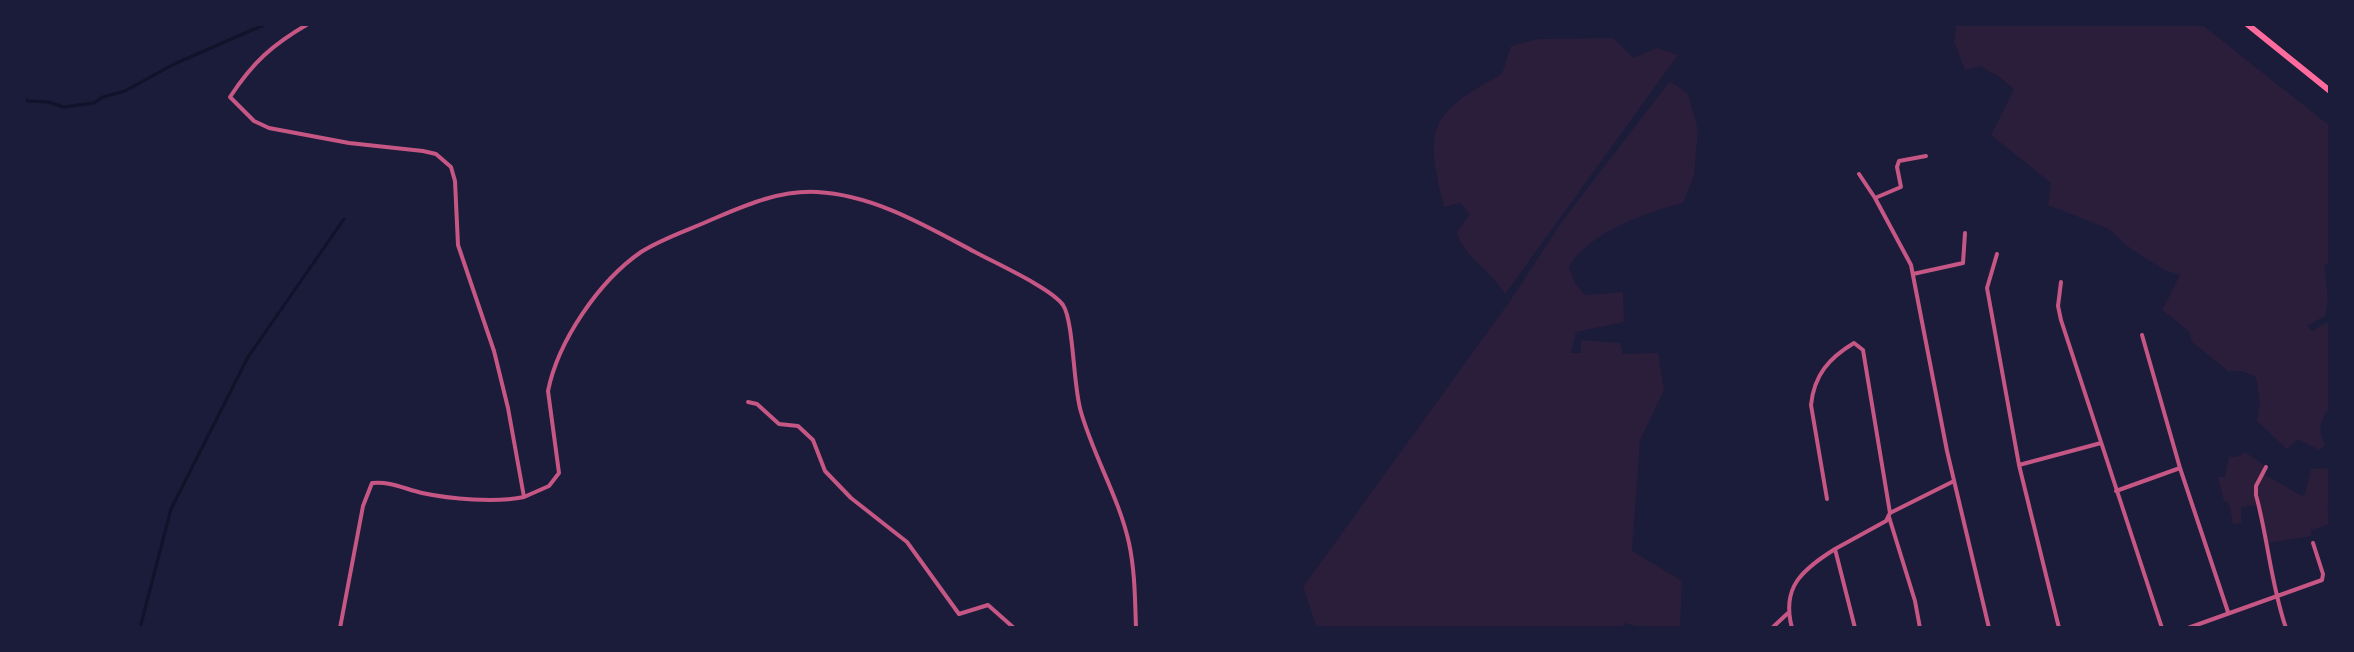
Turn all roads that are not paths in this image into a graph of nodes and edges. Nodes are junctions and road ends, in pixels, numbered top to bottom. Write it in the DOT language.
graph roads {
  1 [pos="308,24"];
  2 [pos="2247,24"];
  3 [pos="2330,91"];
  4 [pos="1926,156"];
  5 [pos="1859,174"];
  6 [pos="1875,198"];
  7 [pos="1965,233"];
  8 [pos="1997,254"];
  9 [pos="1912,274"];
  10 [pos="2061,282"];
  11 [pos="2142,335"];
  12 [pos="748,402"];
  13 [pos="2101,443"];
  14 [pos="2019,465"];
  15 [pos="2266,467"];
  16 [pos="2180,468"];
  17 [pos="1954,481"];
  18 [pos="2116,491"];
  19 [pos="524,497"];
  20 [pos="1827,499"];
  21 [pos="1889,515"];
  22 [pos="2313,543"];
  23 [pos="1835,549"];
  24 [pos="2330,578"];
  25 [pos="2322,580"];
  26 [pos="2275,595"];
  27 [pos="2228,612"];
  28 [pos="1788,613"];
  29 [pos="340,628"];
  30 [pos="1014,628"];
  31 [pos="1136,628"];
  32 [pos="1772,628"];
  33 [pos="1792,628"];
  34 [pos="1855,628"];
  35 [pos="1920,628"];
  36 [pos="1989,628"];
  37 [pos="2059,628"];
  38 [pos="2162,628"];
  39 [pos="2188,628"];
  40 [pos="2286,628"];
  1 -- 19 [label="street"];
  2 -- 3 [label="main road"];
  4 -- 6 [label="street"];
  5 -- 6 [label="street"];
  6 -- 9 [label="street"];
  7 -- 9 [label="street"];
  8 -- 14 [label="street"];
  9 -- 17 [label="street"];
  10 -- 13 [label="street"];
  11 -- 16 [label="street"];
  12 -- 30 [label="street"];
  13 -- 14 [label="street"];
  13 -- 18 [label="street"];
  14 -- 37 [label="street"];
  15 -- 26 [label="street"];
  16 -- 18 [label="street"];
  16 -- 27 [label="street"];
  17 -- 21 [label="street"];
  17 -- 36 [label="street"];
  18 -- 38 [label="street"];
  19 -- 29 [label="street"];
  19 -- 31 [label="street"];
  20 -- 21 [label="street"];
  21 -- 23 [label="street"];
  21 -- 35 [label="street"];
  22 -- 25 [label="street"];
  23 -- 28 [label="street"];
  23 -- 34 [label="street"];
  24 -- 25 [label="street"];
  25 -- 26 [label="street"];
  26 -- 27 [label="street"];
  26 -- 40 [label="street"];
  27 -- 39 [label="street"];
  28 -- 32 [label="street"];
  28 -- 33 [label="street"];
}
